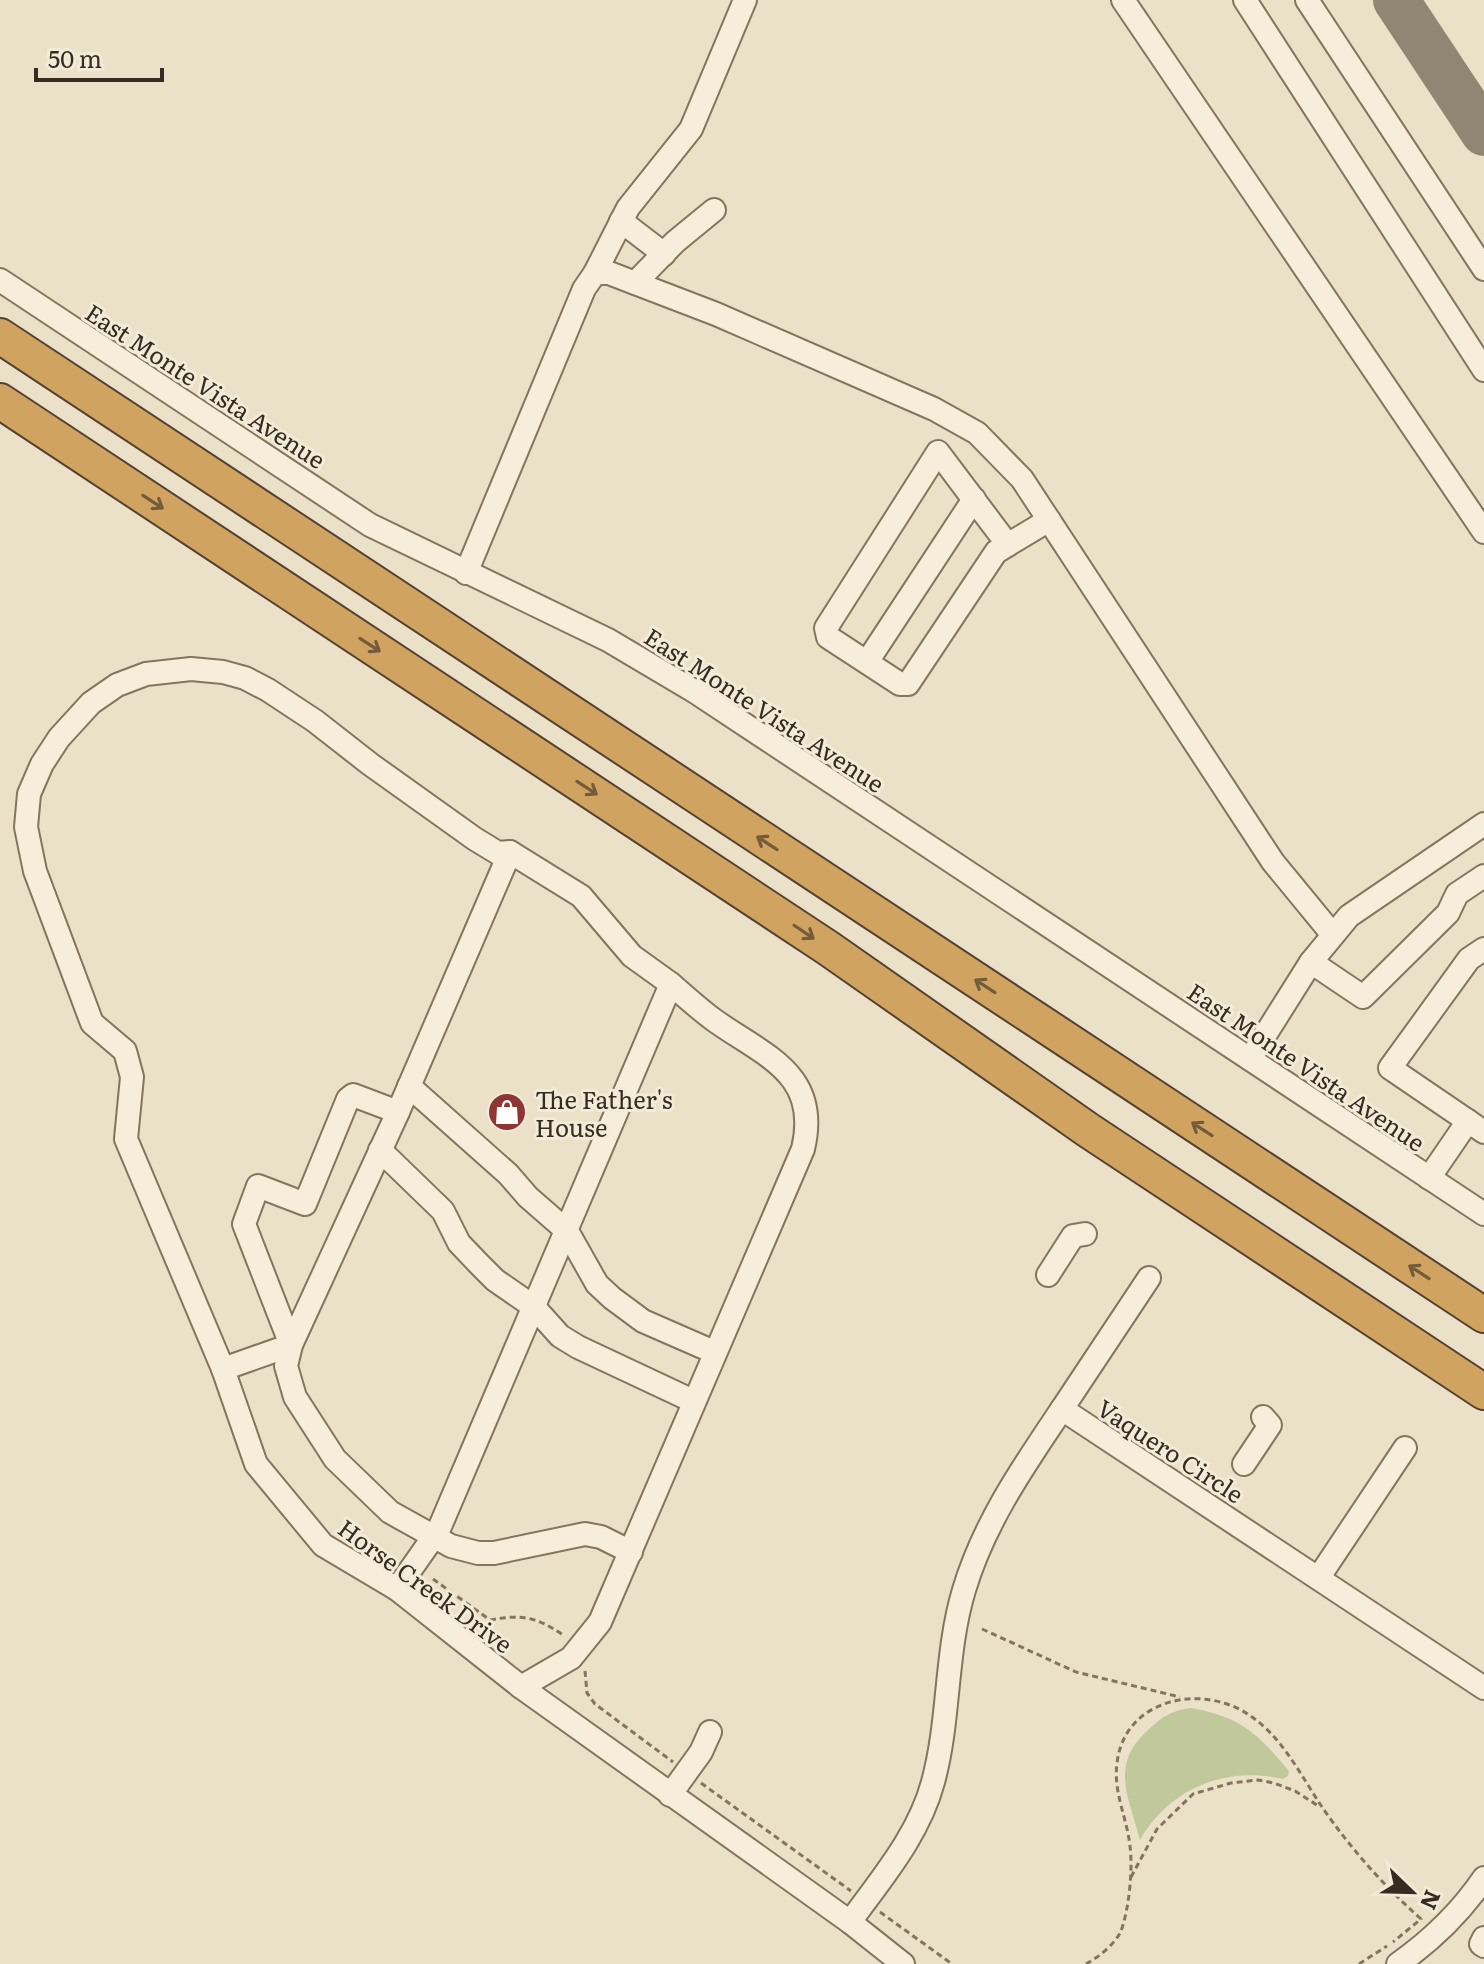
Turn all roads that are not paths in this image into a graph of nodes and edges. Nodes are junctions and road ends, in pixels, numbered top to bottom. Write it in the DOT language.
graph roads {
  1 [pos="745,0"];
  2 [pos="1123,0"];
  3 [pos="1245,0"];
  4 [pos="1307,0"];
  5 [pos="714,210"];
  6 [pos="621,221"];
  7 [pos="664,254"];
  8 [pos="1484,269"];
  9 [pos="595,273"];
  10 [pos="0,280"];
  11 [pos="635,283"];
  12 [pos="0,336"];
  13 [pos="1484,370"];
  14 [pos="0,401"];
  15 [pos="0,419"];
  16 [pos="955,421"];
  17 [pos="938,452"];
  18 [pos="88,459"];
  19 [pos="974,499"];
  20 [pos="1049,520"];
  21 [pos="1484,532"];
  22 [pos="1008,545"];
  23 [pos="466,573"];
  24 [pos="867,662"];
  25 [pos="1484,824"];
  26 [pos="510,852"];
  27 [pos="1484,876"];
  28 [pos="1333,935"];
  29 [pos="1484,949"];
  30 [pos="1311,962"];
  31 [pos="671,984"];
  32 [pos="1250,1059"];
  33 [pos="409,1086"];
  34 [pos="398,1112"];
  35 [pos="1476,1126"];
  36 [pos="380,1150"];
  37 [pos="1429,1178"];
  38 [pos="1484,1214"];
  39 [pos="567,1231"];
  40 [pos="1085,1234"];
  41 [pos="1048,1275"];
  42 [pos="1149,1278"];
  43 [pos="534,1307"];
  44 [pos="1484,1315"];
  45 [pos="291,1345"];
  46 [pos="714,1352"];
  47 [pos="223,1369"];
  48 [pos="1484,1392"];
  49 [pos="693,1401"];
  50 [pos="1062,1409"];
  51 [pos="1263,1417"];
  52 [pos="1405,1448"];
  53 [pos="1244,1464"];
  54 [pos="435,1536"];
  55 [pos="631,1552"];
  56 [pos="1319,1577"];
  57 [pos="397,1589"];
  58 [pos="521,1687"];
  59 [pos="1484,1688"];
  60 [pos="710,1732"];
  61 [pos="670,1795"];
  62 [pos="1484,1878"];
  63 [pos="850,1922"];
  64 [pos="1484,1938"];
  65 [pos="1484,1946"];
  66 [pos="903,1964"];
  67 [pos="1398,1964"];
  1 -- 6 [label="street"];
  2 -- 21 [label="street"];
  3 -- 13 [label="street"];
  4 -- 8 [label="street"];
  5 -- 7 [label="street"];
  6 -- 7 [label="street"];
  6 -- 9 [label="street"];
  7 -- 11 [label="street"];
  9 -- 11 [label="street"];
  9 -- 23 [label="street"];
  10 -- 23 [label="street, East Monte Vista Avenue"];
  11 -- 16 [label="street"];
  44 -- 12 [label="highway, one-way"];
  14 -- 18 [label="highway"];
  15 -- 18 [label="highway"];
  16 -- 17 [label="street"];
  16 -- 20 [label="street"];
  17 -- 19 [label="street"];
  17 -- 24 [label="street"];
  18 -- 48 [label="highway, one-way"];
  19 -- 22 [label="street"];
  19 -- 24 [label="street"];
  20 -- 22 [label="street"];
  20 -- 28 [label="street"];
  22 -- 24 [label="street"];
  23 -- 32 [label="street, East Monte Vista Avenue"];
  25 -- 28 [label="street"];
  26 -- 31 [label="street"];
  26 -- 33 [label="street"];
  26 -- 47 [label="street, Horse Creek Drive"];
  27 -- 30 [label="street"];
  28 -- 30 [label="street"];
  29 -- 35 [label="street"];
  30 -- 32 [label="street"];
  31 -- 39 [label="street"];
  31 -- 46 [label="street"];
  32 -- 37 [label="street, East Monte Vista Avenue"];
  33 -- 34 [label="street"];
  33 -- 39 [label="street"];
  34 -- 36 [label="street"];
  34 -- 45 [label="street"];
  35 -- 37 [label="street"];
  36 -- 43 [label="street"];
  36 -- 45 [label="street"];
  37 -- 38 [label="street, East Monte Vista Avenue"];
  39 -- 43 [label="street"];
  39 -- 46 [label="street"];
  40 -- 41 [label="street"];
  42 -- 50 [label="street"];
  43 -- 49 [label="street"];
  43 -- 54 [label="street"];
  45 -- 47 [label="street"];
  45 -- 54 [label="street"];
  46 -- 49 [label="street"];
  47 -- 57 [label="street, Horse Creek Drive"];
  49 -- 55 [label="street"];
  50 -- 56 [label="street, Vaquero Circle"];
  50 -- 63 [label="street, Vaquero Circle"];
  51 -- 53 [label="street"];
  52 -- 56 [label="street"];
  54 -- 55 [label="street"];
  54 -- 57 [label="street"];
  55 -- 58 [label="street"];
  56 -- 59 [label="street, Vaquero Circle"];
  57 -- 58 [label="street, Horse Creek Drive"];
  58 -- 61 [label="street, Horse Creek Drive"];
  60 -- 61 [label="street"];
  61 -- 63 [label="street, Horse Creek Drive"];
  62 -- 67 [label="street"];
  63 -- 66 [label="street, Horse Creek Drive"];
  64 -- 65 [label="street"];
}
